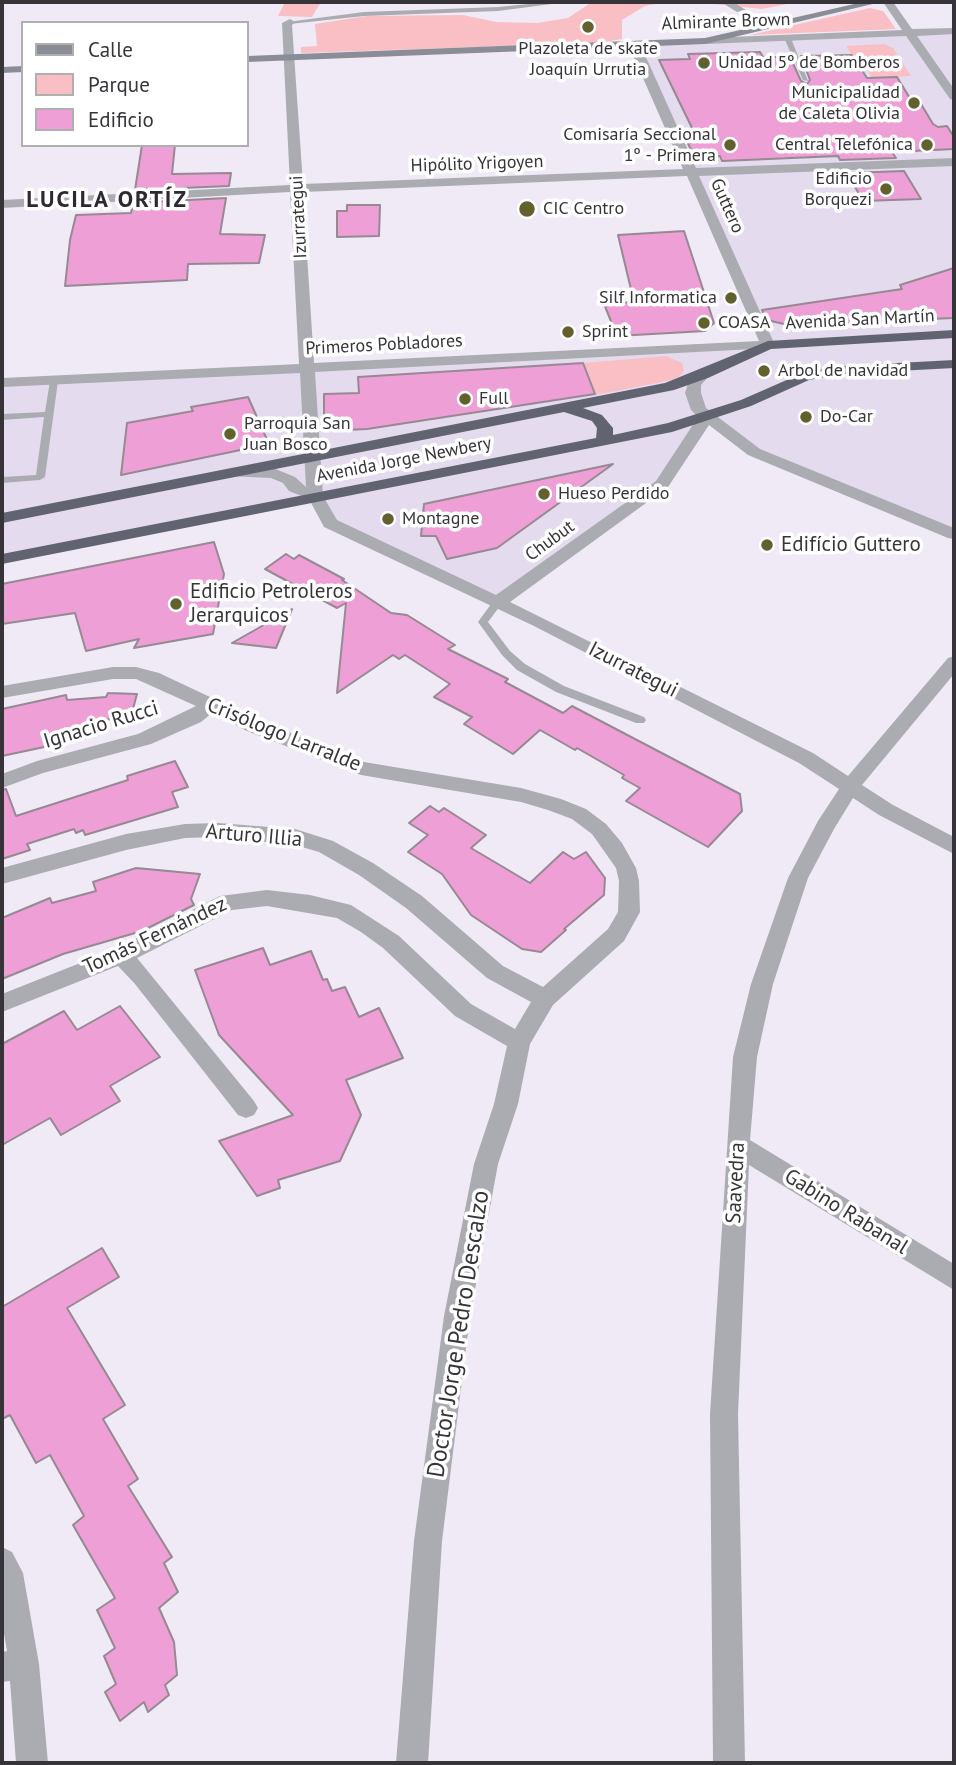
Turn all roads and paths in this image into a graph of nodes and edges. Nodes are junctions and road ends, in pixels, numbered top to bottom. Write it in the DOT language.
graph roads {
  1 [pos="564,2"];
  2 [pos="726,2"];
  3 [pos="824,2"];
  4 [pos="876,2"];
  5 [pos="888,2"];
  6 [pos="741,10"];
  7 [pos="290,22"];
  8 [pos="954,31"];
  9 [pos="909,32"];
  10 [pos="787,38"];
  11 [pos="705,41"];
  12 [pos="650,43"];
  13 [pos="634,44"];
  14 [pos="291,56"];
  15 [pos="248,59"];
  16 [pos="21,69"];
  17 [pos="2,71"];
  18 [pos="806,80"];
  19 [pos="954,97"];
  20 [pos="954,162"];
  21 [pos="691,173"];
  22 [pos="298,188"];
  23 [pos="2,204"];
  24 [pos="954,334"];
  25 [pos="768,345"];
  26 [pos="954,364"];
  27 [pos="306,368"];
  28 [pos="703,375"];
  29 [pos="54,381"];
  30 [pos="2,383"];
  31 [pos="569,409"];
  32 [pos="50,414"];
  33 [pos="2,417"];
  34 [pos="706,417"];
  35 [pos="601,442"];
  36 [pos="312,458"];
  37 [pos="234,473"];
  38 [pos="2,480"];
  39 [pos="315,496"];
  40 [pos="2,518"];
  41 [pos="954,534"];
  42 [pos="2,559"];
  43 [pos="498,602"];
  44 [pos="954,662"];
  45 [pos="2,692"];
  46 [pos="210,705"];
  47 [pos="640,720"];
  48 [pos="2,781"];
  49 [pos="849,787"];
  50 [pos="954,845"];
  51 [pos="626,868"];
  52 [pos="2,876"];
  53 [pos="121,956"];
  54 [pos="545,999"];
  55 [pos="2,1003"];
  56 [pos="519,1042"];
  57 [pos="246,1108"];
  58 [pos="738,1145"];
  59 [pos="954,1278"];
  60 [pos="2,1562"];
  61 [pos="13,1666"];
  62 [pos="32,1763"];
  63 [pos="412,1763"];
  64 [pos="729,1763"];
  1 -- 7 [label="lane"];
  2 -- 6 [label="street"];
  3 -- 12 [label="street"];
  4 -- 11 [label="street"];
  5 -- 9 [label="street"];
  7 -- 14 [label="street, Izurrategui"];
  8 -- 9 [label="street, Almirante Brown"];
  9 -- 10 [label="street, Almirante Brown"];
  9 -- 19 [label="street"];
  10 -- 11 [label="street, Almirante Brown"];
  10 -- 18 [label="lane"];
  11 -- 12 [label="street, Almirante Brown"];
  12 -- 13 [label="street, Almirante Brown"];
  13 -- 14 [label="street, Almirante Brown"];
  13 -- 21 [label="street, Guttero"];
  14 -- 15 [label="street, Almirante Brown"];
  14 -- 22 [label="street, Izurrategui"];
  16 -- 17 [label="street"];
  20 -- 21 [label="street, Hipólito Yrigoyen"];
  21 -- 22 [label="street, Hipólito Yrigoyen"];
  21 -- 25 [label="street, Guttero"];
  22 -- 23 [label="street, Hipólito Yrigoyen"];
  22 -- 27 [label="street, Izurrategui"];
  24 -- 25 [label="highway, Avenida San Martín"];
  25 -- 27 [label="street, Primeros Pobladores"];
  25 -- 28 [label="highway, Avenida Jorge Newbery"];
  26 -- 34 [label="highway, Avenida Jorge Newbery"];
  27 -- 29 [label="street, Primeros Pobladores"];
  27 -- 36 [label="street, Izurrategui"];
  28 -- 31 [label="highway, Avenida Jorge Newbery"];
  28 -- 34 [label="street"];
  29 -- 30 [label="street, Primeros Pobladores"];
  29 -- 32 [label="lane"];
  31 -- 35 [label="highway"];
  31 -- 36 [label="highway, Avenida Jorge Newbery"];
  32 -- 33 [label="lane"];
  32 -- 38 [label="lane"];
  34 -- 35 [label="highway, Avenida Jorge Newbery"];
  34 -- 41 [label="street"];
  34 -- 43 [label="street, Chubut"];
  35 -- 39 [label="highway, Avenida Jorge Newbery"];
  36 -- 37 [label="highway, Avenida Jorge Newbery"];
  36 -- 39 [label="street, Izurrategui"];
  37 -- 39 [label="street, Izurrategui"];
  37 -- 40 [label="highway, Avenida Jorge Newbery"];
  39 -- 42 [label="highway, Avenida Jorge Newbery"];
  39 -- 43 [label="street, Izurrategui"];
  43 -- 47 [label="lane"];
  43 -- 49 [label="street, Izurrategui"];
  44 -- 49 [label="street, Saavedra"];
  45 -- 46 [label="street, Crisólogo Larralde"];
  46 -- 48 [label="street, Ignacio Rucci"];
  46 -- 51 [label="street, Crisólogo Larralde"];
  49 -- 50 [label="street, Izurrategui"];
  49 -- 58 [label="street, Saavedra"];
  51 -- 54 [label="street, Doctor Jorge Pedro Descalzo"];
  52 -- 54 [label="street, Arturo Illia"];
  53 -- 55 [label="street, Tomás Fernández"];
  53 -- 56 [label="street, Tomás Fernández"];
  53 -- 57 [label="street"];
  54 -- 56 [label="street, Doctor Jorge Pedro Descalzo"];
  56 -- 63 [label="street, Doctor Jorge Pedro Descalzo"];
  58 -- 59 [label="street, Gabino Rabanal"];
  58 -- 64 [label="street, Saavedra"];
  60 -- 61 [label="street"];
  61 -- 62 [label="street"];
}
